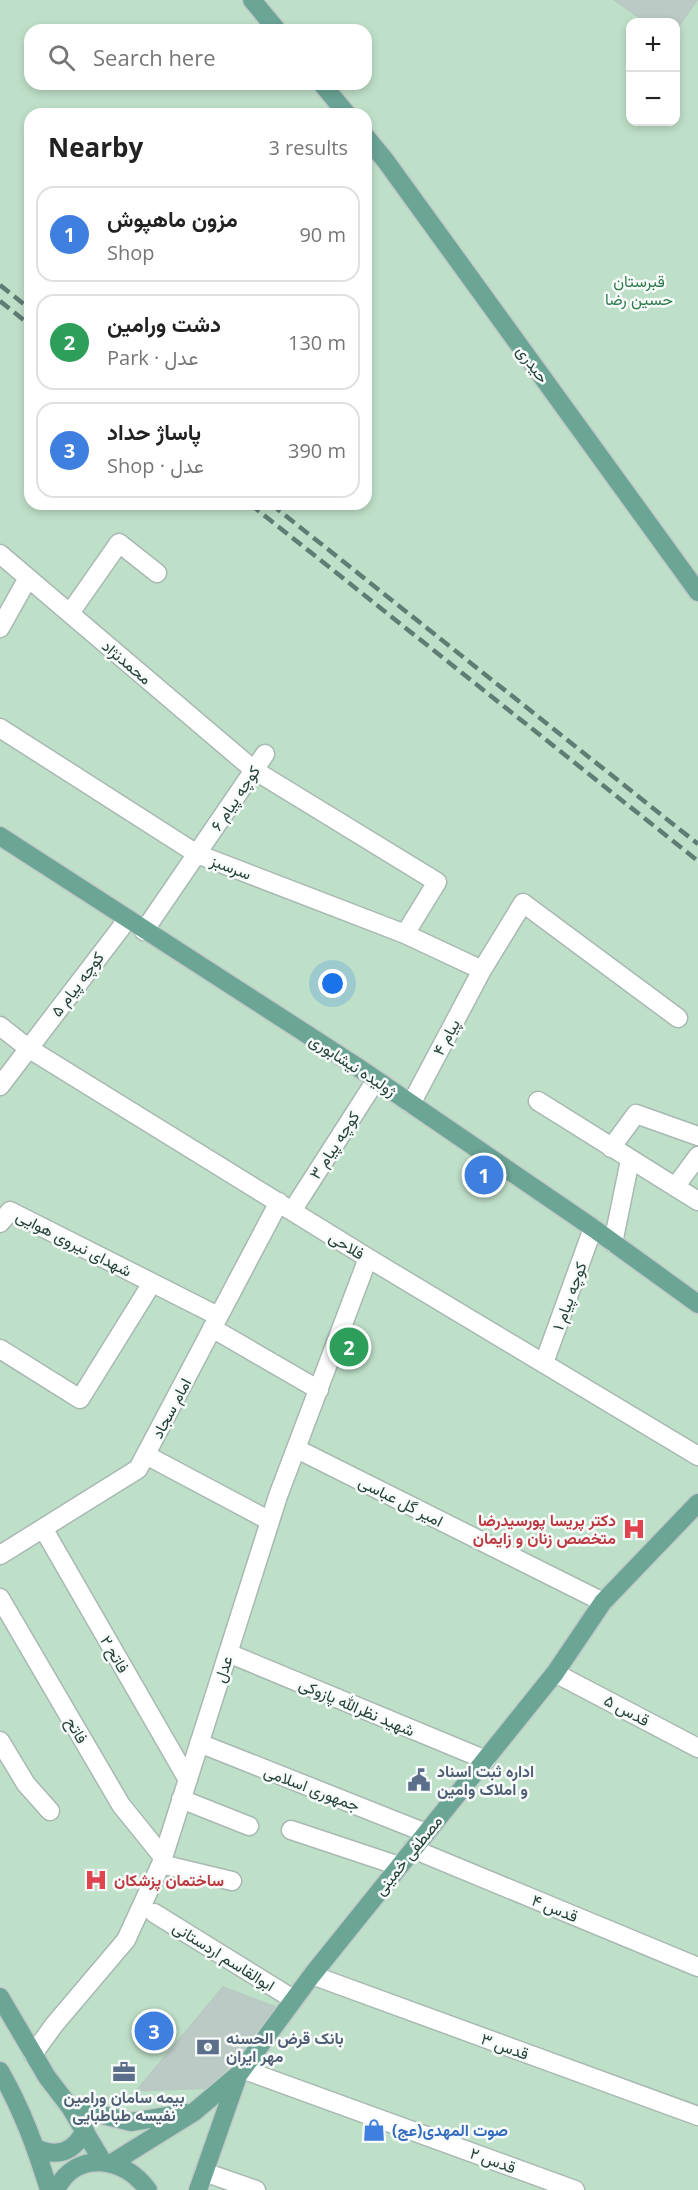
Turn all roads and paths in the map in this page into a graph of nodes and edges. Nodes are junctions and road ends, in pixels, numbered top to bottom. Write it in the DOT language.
graph roads {
  1 [pos="252,0"];
  2 [pos="272,24"];
  3 [pos="327,90"];
  4 [pos="342,108"];
  5 [pos="372,145"];
  6 [pos="0,554"];
  7 [pos="157,573"];
  8 [pos="28,578"];
  9 [pos="698,592"];
  10 [pos="70,613"];
  11 [pos="0,628"];
  12 [pos="0,728"];
  13 [pos="265,753"];
  14 [pos="254,770"];
  15 [pos="0,836"];
  16 [pos="196,854"];
  17 [pos="126,920"];
  18 [pos="144,931"];
  19 [pos="405,934"];
  20 [pos="482,970"];
  21 [pos="678,1018"];
  22 [pos="0,1026"];
  23 [pos="28,1048"];
  24 [pos="376,1080"];
  25 [pos="0,1086"];
  26 [pos="538,1101"];
  27 [pos="411,1104"];
  28 [pos="698,1136"];
  29 [pos="611,1148"];
  30 [pos="698,1156"];
  31 [pos="630,1160"];
  32 [pos="675,1187"];
  33 [pos="698,1201"];
  34 [pos="285,1207"];
  35 [pos="0,1223"];
  36 [pos="593,1228"];
  37 [pos="613,1243"];
  38 [pos="368,1258"];
  39 [pos="152,1283"];
  40 [pos="698,1304"];
  41 [pos="215,1322"];
  42 [pos="0,1349"];
  43 [pos="544,1363"];
  44 [pos="319,1390"];
  45 [pos="297,1449"];
  46 [pos="146,1455"];
  47 [pos="698,1456"];
  48 [pos="698,1503"];
  49 [pos="270,1521"];
  50 [pos="43,1528"];
  51 [pos="0,1555"];
  52 [pos="0,1598"];
  53 [pos="603,1602"];
  54 [pos="228,1653"];
  55 [pos="555,1673"];
  56 [pos="0,1742"];
  57 [pos="199,1743"];
  58 [pos="698,1748"];
  59 [pos="486,1760"];
  60 [pos="188,1780"];
  61 [pos="181,1799"];
  62 [pos="50,1811"];
  63 [pos="249,1826"];
  64 [pos="291,1830"];
  65 [pos="426,1833"];
  66 [pos="413,1849"];
  67 [pos="162,1861"];
  68 [pos="399,1866"];
  69 [pos="232,1881"];
  70 [pos="154,1913"];
  71 [pos="698,1966"];
  72 [pos="312,1975"];
  73 [pos="0,1997"];
  74 [pos="293,2000"];
  75 [pos="33,2054"];
  76 [pos="0,2071"];
  77 [pos="240,2072"];
  78 [pos="70,2107"];
  79 [pos="194,2112"];
  80 [pos="698,2116"];
  81 [pos="85,2130"];
  82 [pos="36,2148"];
  83 [pos="108,2162"];
  84 [pos="204,2172"];
  85 [pos="49,2190"];
  86 [pos="56,2190"];
  87 [pos="148,2190"];
  88 [pos="198,2190"];
  89 [pos="256,2190"];
  90 [pos="575,2190"];
  1 -- 2 [label="main road"];
  3 -- 4 [label="main road"];
  5 -- 9 [label="main road, حیدری"];
  6 -- 8 [label="street, محمدنژاد"];
  7 -- 10 [label="street"];
  8 -- 10 [label="street, محمدنژاد"];
  8 -- 11 [label="street"];
  10 -- 14 [label="street, محمدنژاد"];
  12 -- 16 [label="street, سرسبز"];
  13 -- 14 [label="street, کوچه پیام ۶"];
  14 -- 16 [label="street, کوچه پیام ۶"];
  14 -- 19 [label="street, محمدنژاد"];
  15 -- 17 [label="main road, ژولیده نیشابوری"];
  16 -- 18 [label="street, کوچه پیام ۶"];
  16 -- 19 [label="street, سرسبز"];
  17 -- 18 [label="main road, ژولیده نیشابوری"];
  17 -- 23 [label="street, کوچه پیام ۵"];
  18 -- 24 [label="main road, ژولیده نیشابوری"];
  19 -- 20 [label="street, سرسبز"];
  20 -- 21 [label="street, پیام ۴"];
  20 -- 27 [label="street, پیام ۴"];
  22 -- 23 [label="street, فلاحی"];
  23 -- 25 [label="street, کوچه پیام ۵"];
  23 -- 34 [label="street, فلاحی"];
  24 -- 27 [label="main road, ژولیده نیشابوری"];
  24 -- 34 [label="street, کوچه پیام ۳"];
  26 -- 29 [label="street"];
  27 -- 36 [label="main road, ژولیده نیشابوری"];
  28 -- 29 [label="street"];
  29 -- 31 [label="street"];
  30 -- 32 [label="street"];
  31 -- 32 [label="street"];
  31 -- 37 [label="street"];
  32 -- 33 [label="street"];
  34 -- 38 [label="street, فلاحی"];
  34 -- 41 [label="street, امام سجاد"];
  35 -- 39 [label="street, شهدای نیروی هوایی"];
  36 -- 37 [label="main road, ژولیده نیشابوری"];
  36 -- 43 [label="street, کوچه پیام ۱"];
  37 -- 40 [label="main road, ژولیده نیشابوری"];
  38 -- 43 [label="street, فلاحی"];
  38 -- 44 [label="street, عدل"];
  39 -- 41 [label="street, شهدای نیروی هوایی"];
  39 -- 42 [label="street, شهدای نیروی هوایی"];
  41 -- 44 [label="street, شهدای نیروی هوایی"];
  41 -- 46 [label="street, امام سجاد"];
  43 -- 47 [label="street, فلاحی"];
  44 -- 45 [label="street, عدل"];
  45 -- 49 [label="street, عدل"];
  45 -- 53 [label="street, امیر گل عباسی"];
  46 -- 49 [label="street"];
  46 -- 50 [label="street, امام سجاد"];
  48 -- 53 [label="main road, مصطفی خمینی"];
  49 -- 54 [label="street, عدل"];
  50 -- 51 [label="street, امام سجاد"];
  50 -- 60 [label="street, فاتح ۲"];
  52 -- 67 [label="street, فاتح"];
  53 -- 55 [label="main road, مصطفی خمینی"];
  54 -- 57 [label="street, عدل"];
  54 -- 59 [label="street, شهید نظرالله پازوکی"];
  55 -- 58 [label="street, قدس ۵"];
  55 -- 59 [label="main road, مصطفی خمینی"];
  56 -- 62 [label="street"];
  57 -- 60 [label="street, عدل"];
  57 -- 65 [label="street, جمهوری اسلامی"];
  59 -- 65 [label="main road, مصطفی خمینی"];
  60 -- 61 [label="street, عدل"];
  61 -- 63 [label="street"];
  61 -- 67 [label="street, عدل"];
  64 -- 68 [label="street"];
  65 -- 66 [label="main road, مصطفی خمینی"];
  66 -- 68 [label="main road, مصطفی خمینی"];
  66 -- 71 [label="street, قدس ۴"];
  67 -- 69 [label="street"];
  67 -- 75 [label="street, عدل"];
  68 -- 72 [label="main road, مصطفی خمینی"];
  70 -- 74 [label="street, ابوالقاسم اردستانی"];
  72 -- 74 [label="main road, مصطفی خمینی"];
  72 -- 80 [label="street, قدس ۳"];
  73 -- 75 [label="main road"];
  74 -- 77 [label="main road, مصطفی خمینی"];
  75 -- 78 [label="main road"];
  76 -- 82 [label="main road"];
  77 -- 79 [label="main road"];
  77 -- 84 [label="main road"];
  77 -- 90 [label="street, قدس ۲"];
  78 -- 79 [label="main road"];
  78 -- 81 [label="main road"];
  79 -- 83 [label="main road"];
  81 -- 82 [label="main road"];
  81 -- 83 [label="main road"];
  82 -- 85 [label="main road"];
  83 -- 86 [label="main road"];
  83 -- 87 [label="main road"];
  84 -- 88 [label="main road"];
  84 -- 89 [label="street"];
}
